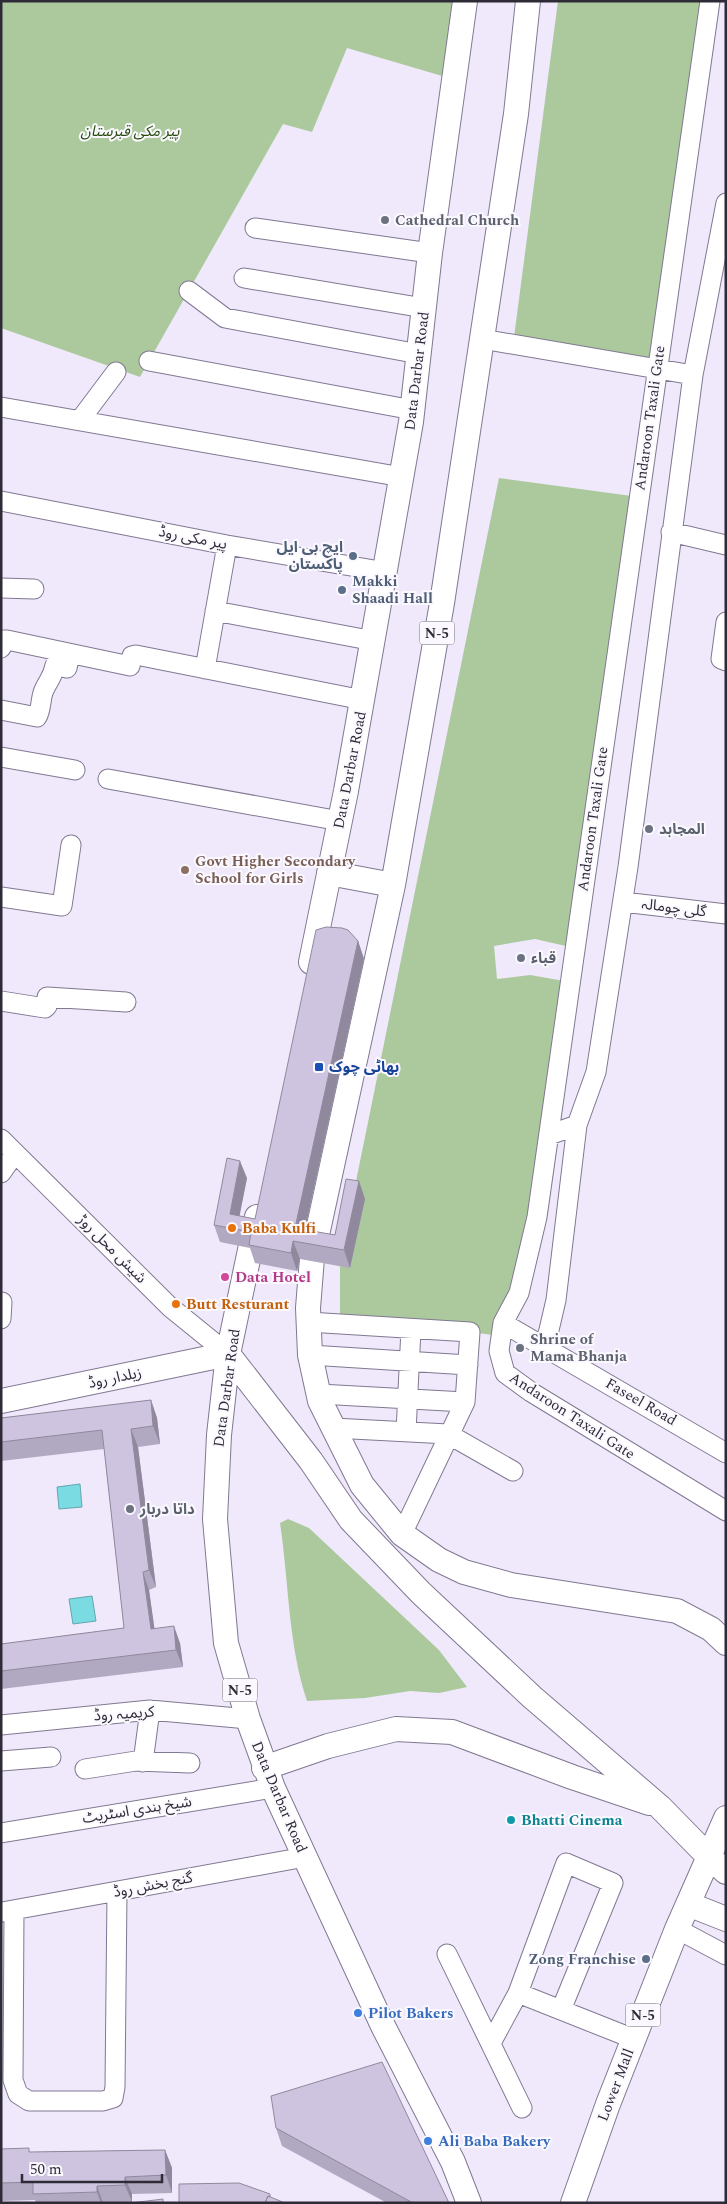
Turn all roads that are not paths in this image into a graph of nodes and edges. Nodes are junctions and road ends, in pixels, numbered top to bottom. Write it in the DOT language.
graph roads {
  1 [pos="465,1"];
  2 [pos="528,1"];
  3 [pos="710,1"];
  4 [pos="726,204"];
  5 [pos="255,228"];
  6 [pos="430,253"];
  7 [pos="244,278"];
  8 [pos="189,291"];
  9 [pos="424,308"];
  10 [pos="482,339"];
  11 [pos="419,354"];
  12 [pos="149,361"];
  13 [pos="657,369"];
  14 [pos="116,372"];
  15 [pos="692,375"];
  16 [pos="1,407"];
  17 [pos="412,410"];
  18 [pos="80,420"];
  19 [pos="402,477"];
  20 [pos="1,501"];
  21 [pos="671,532"];
  22 [pos="227,545"];
  23 [pos="726,545"];
  24 [pos="386,572"];
  25 [pos="1,588"];
  26 [pos="34,589"];
  27 [pos="215,611"];
  28 [pos="726,622"];
  29 [pos="374,641"];
  30 [pos="1,648"];
  31 [pos="70,654"];
  32 [pos="723,660"];
  33 [pos="205,669"];
  34 [pos="363,700"];
  35 [pos="1,710"];
  36 [pos="1,756"];
  37 [pos="75,770"];
  38 [pos="108,779"];
  39 [pos="340,821"];
  40 [pos="71,845"];
  41 [pos="329,873"];
  42 [pos="394,885"];
  43 [pos="1,897"];
  44 [pos="623,902"];
  45 [pos="726,914"];
  46 [pos="307,980"];
  47 [pos="1,1001"];
  48 [pos="126,1002"];
  49 [pos="577,1125"];
  50 [pos="549,1135"];
  51 [pos="1,1139"];
  52 [pos="15,1153"];
  53 [pos="1,1174"];
  54 [pos="262,1193"];
  55 [pos="308,1322"];
  56 [pos="503,1323"];
  57 [pos="411,1329"];
  58 [pos="545,1347"];
  59 [pos="228,1354"];
  60 [pos="310,1355"];
  61 [pos="409,1361"];
  62 [pos="468,1365"];
  63 [pos="319,1394"];
  64 [pos="407,1399"];
  65 [pos="1,1401"];
  66 [pos="464,1402"];
  67 [pos="333,1428"];
  68 [pos="406,1432"];
  69 [pos="448,1434"];
  70 [pos="726,1453"];
  71 [pos="513,1471"];
  72 [pos="726,1511"];
  73 [pos="402,1534"];
  74 [pos="726,1643"];
  75 [pos="150,1710"];
  76 [pos="248,1719"];
  77 [pos="1,1725"];
  78 [pos="51,1757"];
  79 [pos="1,1761"];
  80 [pos="143,1762"];
  81 [pos="190,1763"];
  82 [pos="86,1769"];
  83 [pos="269,1778"];
  84 [pos="660,1807"];
  85 [pos="724,1828"];
  86 [pos="1,1833"];
  87 [pos="305,1857"];
  88 [pos="717,1865"];
  89 [pos="117,1892"];
  90 [pos="688,1904"];
  91 [pos="7,1911"];
  92 [pos="726,1920"];
  93 [pos="677,1929"];
  94 [pos="447,1954"];
  95 [pos="726,1955"];
  96 [pos="518,1993"];
  97 [pos="561,2010"];
  98 [pos="634,2039"];
  99 [pos="491,2043"];
  100 [pos="522,2108"];
  101 [pos="469,2203"];
  102 [pos="573,2203"];
  1 -- 6 [label="main road, Data Darbar Road"];
  2 -- 10 [label="main road, N-5"];
  3 -- 13 [label="street, Andaroon Taxali Gate"];
  4 -- 15 [label="street"];
  5 -- 6 [label="street"];
  6 -- 9 [label="main road, Data Darbar Road"];
  7 -- 9 [label="street"];
  8 -- 11 [label="street"];
  9 -- 11 [label="main road, Data Darbar Road"];
  10 -- 13 [label="street"];
  10 -- 42 [label="main road, N-5"];
  11 -- 17 [label="main road, Data Darbar Road"];
  12 -- 17 [label="street"];
  13 -- 15 [label="street"];
  13 -- 50 [label="street, Andaroon Taxali Gate"];
  14 -- 18 [label="street"];
  15 -- 21 [label="street"];
  16 -- 18 [label="street"];
  17 -- 19 [label="main road, Data Darbar Road"];
  18 -- 19 [label="street"];
  19 -- 24 [label="main road, Data Darbar Road"];
  20 -- 22 [label="street, پیر مکی روڈ"];
  21 -- 23 [label="street"];
  21 -- 44 [label="street"];
  22 -- 24 [label="street, پیر مکی روڈ"];
  22 -- 27 [label="street"];
  24 -- 29 [label="main road, Data Darbar Road"];
  25 -- 26 [label="street"];
  27 -- 29 [label="street"];
  27 -- 33 [label="street"];
  28 -- 32 [label="street"];
  29 -- 34 [label="main road, Data Darbar Road"];
  30 -- 31 [label="street"];
  31 -- 33 [label="street"];
  31 -- 35 [label="street"];
  33 -- 34 [label="street"];
  34 -- 39 [label="main road, Data Darbar Road"];
  36 -- 37 [label="street"];
  38 -- 39 [label="street"];
  39 -- 41 [label="main road, Data Darbar Road"];
  40 -- 43 [label="street"];
  41 -- 42 [label="main road"];
  41 -- 46 [label="main road, Data Darbar Road"];
  42 -- 55 [label="main road, N-5"];
  44 -- 45 [label="street, گلی چومالہ"];
  44 -- 49 [label="street"];
  47 -- 48 [label="street"];
  49 -- 50 [label="street"];
  49 -- 58 [label="street"];
  50 -- 56 [label="street, Andaroon Taxali Gate"];
  51 -- 52 [label="street, شیش محل روڑ"];
  52 -- 53 [label="street"];
  52 -- 59 [label="street, شیش محل روڑ"];
  54 -- 59 [label="main road, Data Darbar Road / N-5"];
  55 -- 57 [label="street"];
  55 -- 60 [label="main road, N-5"];
  56 -- 58 [label="street, Faseel Road"];
  56 -- 72 [label="street, Andaroon Taxali Gate"];
  57 -- 61 [label="street"];
  57 -- 62 [label="street"];
  58 -- 70 [label="street, Faseel Road"];
  59 -- 65 [label="main road, زیلدار روڈ"];
  59 -- 76 [label="main road, Data Darbar Road / N-5"];
  59 -- 84 [label="main road"];
  60 -- 61 [label="street"];
  60 -- 63 [label="main road, N-5"];
  61 -- 62 [label="street"];
  61 -- 64 [label="street"];
  62 -- 66 [label="street"];
  63 -- 64 [label="street"];
  63 -- 67 [label="main road, N-5"];
  64 -- 66 [label="street"];
  64 -- 68 [label="street"];
  66 -- 69 [label="street"];
  67 -- 68 [label="street"];
  67 -- 73 [label="main road, N-5"];
  68 -- 69 [label="street"];
  69 -- 71 [label="street"];
  69 -- 73 [label="street"];
  73 -- 74 [label="main road, N-5"];
  75 -- 76 [label="street, کریمیہ روڈ"];
  75 -- 77 [label="street, کریمیہ روڈ"];
  75 -- 80 [label="street"];
  76 -- 83 [label="main road, Data Darbar Road / N-5"];
  78 -- 79 [label="street"];
  80 -- 81 [label="street"];
  80 -- 82 [label="street"];
  83 -- 84 [label="main road"];
  83 -- 86 [label="street, شیخ ہندی اسٹریٹ"];
  83 -- 87 [label="main road, Data Darbar Road / N-5"];
  84 -- 88 [label="main road"];
  85 -- 88 [label="main road, Lower Mall / N-5"];
  87 -- 89 [label="street, گنج بخش روڈ"];
  87 -- 101 [label="main road, Data Darbar Road / N-5"];
  88 -- 90 [label="main road, Lower Mall / N-5"];
  89 -- 91 [label="street, گنج بخش روڈ"];
  89 -- 91 [label="street"];
  90 -- 92 [label="main road"];
  90 -- 93 [label="main road, Lower Mall / N-5"];
  93 -- 95 [label="street"];
  93 -- 98 [label="main road, Lower Mall / N-5"];
  94 -- 99 [label="street"];
  96 -- 97 [label="street"];
  96 -- 97 [label="street"];
  96 -- 99 [label="street"];
  97 -- 98 [label="street"];
  98 -- 102 [label="main road, Lower Mall / N-5"];
  99 -- 100 [label="street"];
}
